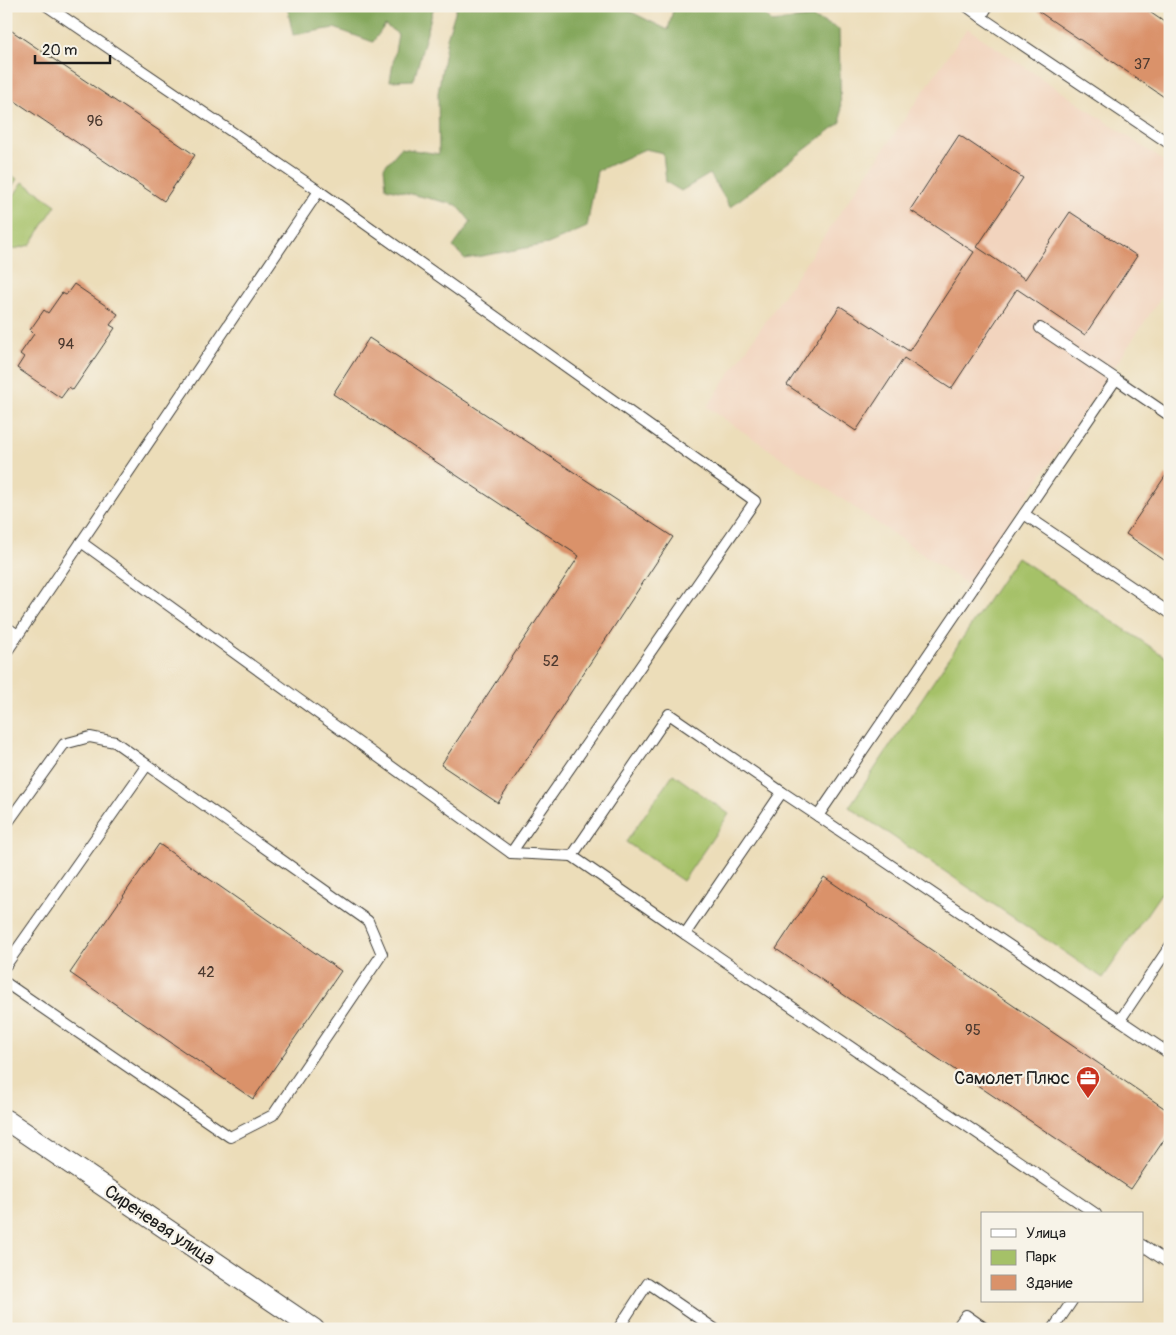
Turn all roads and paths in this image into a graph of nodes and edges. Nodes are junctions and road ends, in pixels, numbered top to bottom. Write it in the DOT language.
graph roads {
  1 [pos="47,6"];
  2 [pos="966,6"];
  3 [pos="988,6"];
  4 [pos="981,17"];
  5 [pos="1170,144"];
  6 [pos="319,190"];
  7 [pos="1040,328"];
  8 [pos="1116,378"];
  9 [pos="1170,416"];
  10 [pos="1024,514"];
  11 [pos="81,542"];
  12 [pos="1170,613"];
  13 [pos="6,628"];
  14 [pos="18,636"];
  15 [pos="6,653"];
  16 [pos="147,765"];
  17 [pos="782,792"];
  18 [pos="818,816"];
  19 [pos="6,825"];
  20 [pos="511,853"];
  21 [pos="572,856"];
  22 [pos="685,934"];
  23 [pos="1170,946"];
  24 [pos="6,965"];
  25 [pos="6,983"];
  26 [pos="1120,1020"];
  27 [pos="1170,1054"];
  28 [pos="6,1120"];
  29 [pos="1093,1212"];
  30 [pos="1144,1246"];
  31 [pos="1170,1264"];
  32 [pos="1071,1302"];
  33 [pos="314,1329"];
  34 [pos="618,1329"];
  35 [pos="715,1329"];
  36 [pos="956,1329"];
  37 [pos="986,1329"];
  38 [pos="1053,1329"];
  1 -- 6 [label="lane"];
  2 -- 4 [label="lane"];
  3 -- 4 [label="lane"];
  4 -- 5 [label="lane"];
  6 -- 11 [label="lane"];
  6 -- 20 [label="lane"];
  7 -- 8 [label="lane"];
  8 -- 9 [label="lane"];
  8 -- 10 [label="lane"];
  10 -- 12 [label="lane"];
  10 -- 18 [label="lane"];
  11 -- 14 [label="lane"];
  11 -- 20 [label="lane"];
  13 -- 14 [label="lane"];
  14 -- 15 [label="lane"];
  16 -- 19 [label="lane"];
  16 -- 24 [label="lane"];
  16 -- 25 [label="lane"];
  17 -- 18 [label="lane"];
  17 -- 21 [label="lane"];
  17 -- 22 [label="lane"];
  18 -- 26 [label="lane"];
  20 -- 21 [label="lane"];
  21 -- 22 [label="lane"];
  22 -- 29 [label="lane"];
  23 -- 26 [label="lane"];
  26 -- 27 [label="lane"];
  28 -- 33 [label="street, Сиреневая улица"];
  30 -- 31 [label="lane"];
  32 -- 38 [label="lane"];
  34 -- 35 [label="lane"];
  36 -- 37 [label="lane"];
}
